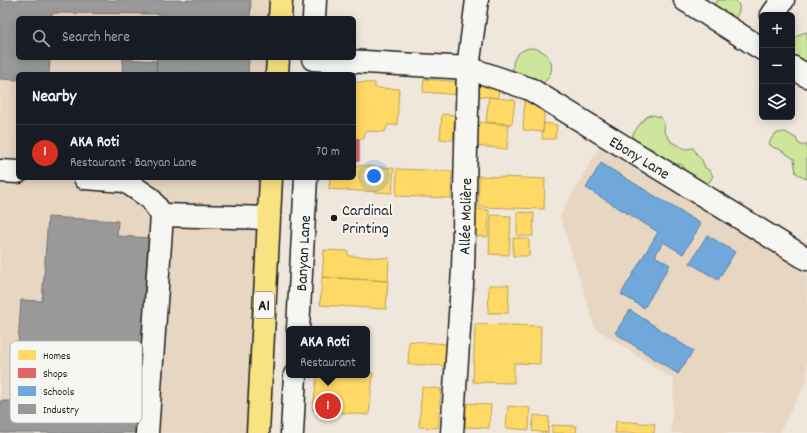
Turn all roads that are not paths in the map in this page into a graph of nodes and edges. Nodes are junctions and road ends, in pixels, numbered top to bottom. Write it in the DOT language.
graph roads {
  1 [pos="281,0"];
  2 [pos="314,0"];
  3 [pos="477,0"];
  4 [pos="685,0"];
  5 [pos="783,0"];
  6 [pos="774,12"];
  7 [pos="280,16"];
  8 [pos="314,16"];
  9 [pos="759,41"];
  10 [pos="278,60"];
  11 [pos="312,64"];
  12 [pos="468,68"];
  13 [pos="795,69"];
  14 [pos="277,72"];
  15 [pos="807,76"];
  16 [pos="0,171"];
  17 [pos="16,172"];
  18 [pos="112,180"];
  19 [pos="271,180"];
  20 [pos="306,180"];
  21 [pos="162,215"];
  22 [pos="268,218"];
  23 [pos="807,259"];
  24 [pos="298,326"];
  25 [pos="295,378"];
  26 [pos="147,433"];
  27 [pos="258,433"];
  28 [pos="292,433"];
  29 [pos="452,433"];
  1 -- 7 [label="main road"];
  2 -- 8 [label="street"];
  3 -- 12 [label="street, Allée Molière"];
  4 -- 9 [label="street"];
  5 -- 6 [label="street"];
  10 -- 14 [label="main road"];
  11 -- 12 [label="street, Ebony Lane"];
  12 -- 23 [label="street, Ebony Lane"];
  12 -- 29 [label="street, Allée Molière"];
  13 -- 15 [label="street"];
  16 -- 17 [label="street"];
  18 -- 21 [label="street"];
  19 -- 22 [label="main road, A1"];
  20 -- 24 [label="street, Banyan Lane"];
  21 -- 22 [label="street"];
  21 -- 26 [label="street"];
  22 -- 27 [label="main road, A1"];
  25 -- 28 [label="street"];
}
